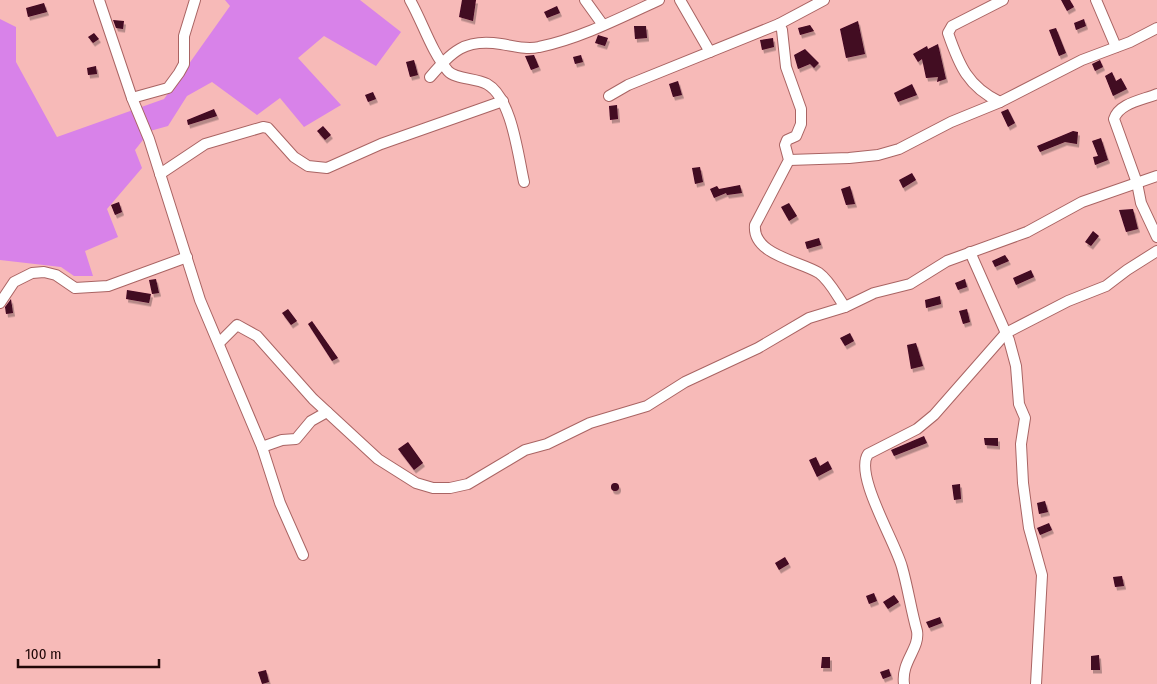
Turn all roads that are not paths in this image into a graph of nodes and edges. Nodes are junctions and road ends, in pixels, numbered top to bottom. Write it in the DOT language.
graph roads {
  1 [pos="99,0"];
  2 [pos="195,0"];
  3 [pos="410,0"];
  4 [pos="585,0"];
  5 [pos="660,0"];
  6 [pos="680,0"];
  7 [pos="824,0"];
  8 [pos="1003,0"];
  9 [pos="1096,0"];
  10 [pos="779,24"];
  11 [pos="603,25"];
  12 [pos="1157,28"];
  13 [pos="1116,47"];
  14 [pos="710,52"];
  15 [pos="443,62"];
  16 [pos="430,77"];
  17 [pos="1157,94"];
  18 [pos="609,96"];
  19 [pos="132,98"];
  20 [pos="503,100"];
  21 [pos="1000,102"];
  22 [pos="788,160"];
  23 [pos="160,174"];
  24 [pos="1157,176"];
  25 [pos="524,182"];
  26 [pos="1137,183"];
  27 [pos="1157,237"];
  28 [pos="1157,251"];
  29 [pos="970,252"];
  30 [pos="187,256"];
  31 [pos="0,303"];
  32 [pos="845,307"];
  33 [pos="1006,333"];
  34 [pos="219,343"];
  35 [pos="326,412"];
  36 [pos="262,447"];
  37 [pos="304,555"];
  38 [pos="904,684"];
  39 [pos="1036,684"];
  1 -- 19 [label="street"];
  2 -- 19 [label="street"];
  3 -- 15 [label="street"];
  4 -- 11 [label="street"];
  5 -- 11 [label="street"];
  6 -- 14 [label="street"];
  7 -- 10 [label="street"];
  8 -- 21 [label="street"];
  9 -- 13 [label="street"];
  10 -- 14 [label="street"];
  10 -- 22 [label="street"];
  11 -- 15 [label="street"];
  12 -- 13 [label="street"];
  13 -- 21 [label="street"];
  14 -- 18 [label="street"];
  15 -- 16 [label="street"];
  15 -- 20 [label="street"];
  17 -- 26 [label="street"];
  19 -- 23 [label="street"];
  20 -- 23 [label="street"];
  20 -- 25 [label="street"];
  21 -- 22 [label="street"];
  22 -- 32 [label="street"];
  23 -- 30 [label="street"];
  24 -- 26 [label="street"];
  26 -- 27 [label="street"];
  26 -- 29 [label="street"];
  28 -- 33 [label="street"];
  29 -- 32 [label="street"];
  29 -- 33 [label="street"];
  30 -- 31 [label="street"];
  30 -- 34 [label="street"];
  32 -- 35 [label="street"];
  33 -- 38 [label="street"];
  33 -- 39 [label="street"];
  34 -- 35 [label="street"];
  34 -- 36 [label="street"];
  35 -- 36 [label="street"];
  36 -- 37 [label="street"];
}
